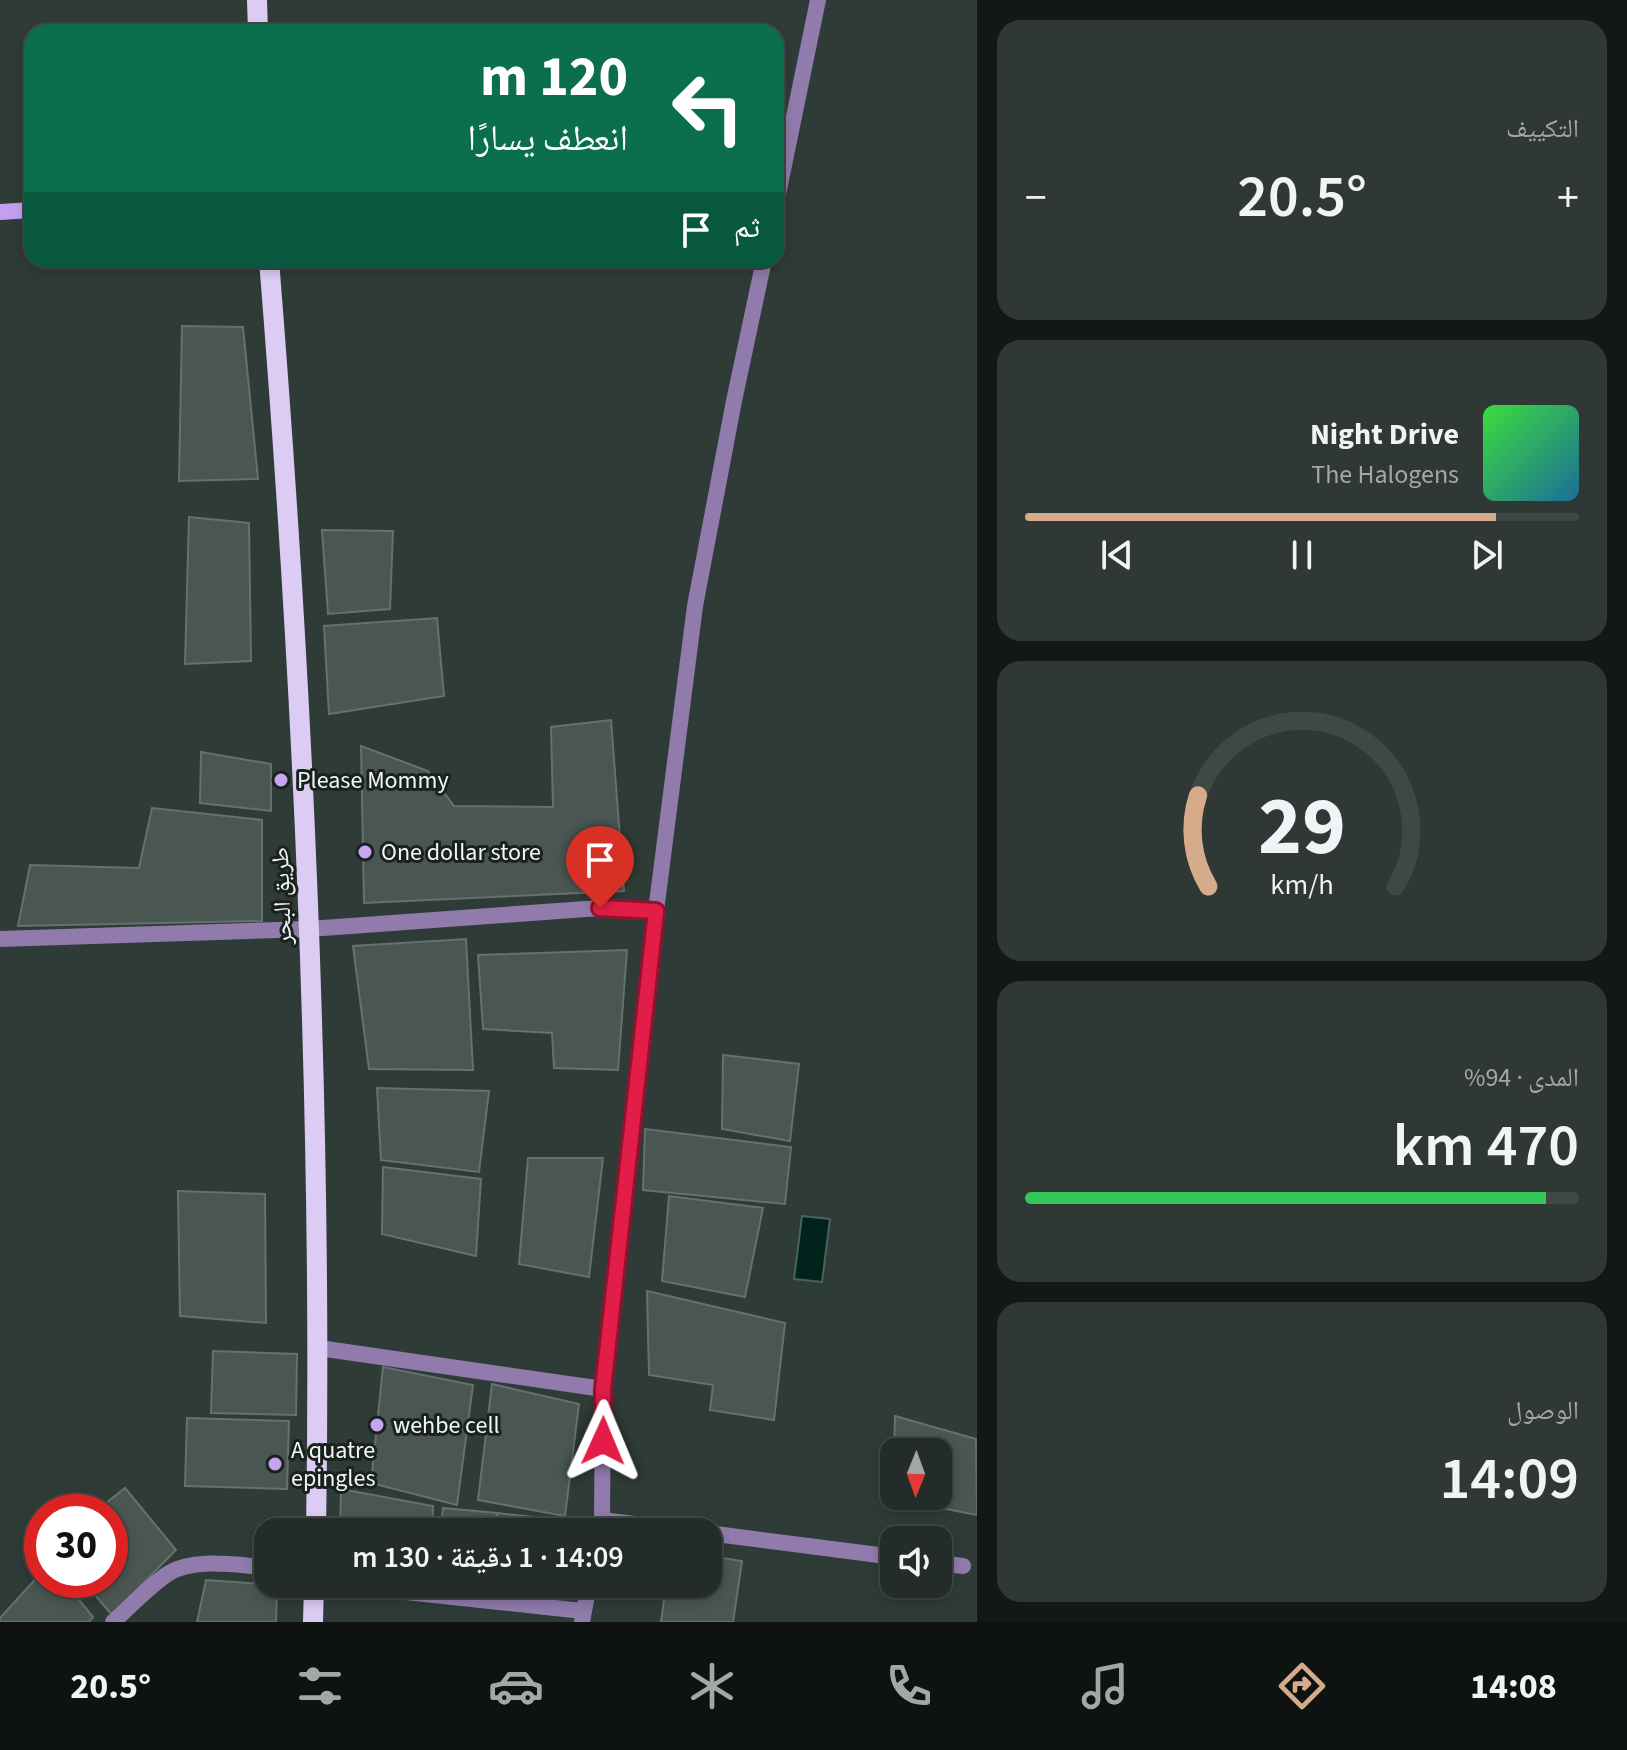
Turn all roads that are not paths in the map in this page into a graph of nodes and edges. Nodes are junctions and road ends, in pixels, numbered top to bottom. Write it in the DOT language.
graph roads {
  1 [pos="257,0"];
  2 [pos="818,0"];
  3 [pos="258,24"];
  4 [pos="784,165"];
  5 [pos="24,210"];
  6 [pos="0,212"];
  7 [pos="270,268"];
  8 [pos="762,268"];
  9 [pos="656,911"];
  10 [pos="309,929"];
  11 [pos="0,939"];
  12 [pos="319,1348"];
  13 [pos="603,1389"];
  14 [pos="316,1518"];
  15 [pos="600,1518"];
  16 [pos="722,1535"];
  17 [pos="880,1555"];
  18 [pos="952,1565"];
  19 [pos="963,1566"];
  20 [pos="254,1567"];
  21 [pos="314,1598"];
  22 [pos="441,1598"];
  23 [pos="583,1616"];
  24 [pos="113,1622"];
  25 [pos="313,1622"];
  1 -- 3 [label="main road"];
  2 -- 4 [label="street"];
  5 -- 6 [label="street"];
  7 -- 10 [label="main road, طريق البحر"];
  8 -- 9 [label="street"];
  9 -- 10 [label="street"];
  9 -- 13 [label="street"];
  10 -- 11 [label="street"];
  10 -- 12 [label="main road, طريق البحر"];
  12 -- 13 [label="street"];
  12 -- 14 [label="main road, طريق البحر"];
  13 -- 15 [label="street"];
  16 -- 17 [label="street"];
  18 -- 19 [label="street"];
  20 -- 24 [label="street"];
  21 -- 25 [label="main road"];
  22 -- 23 [label="street"];
}
